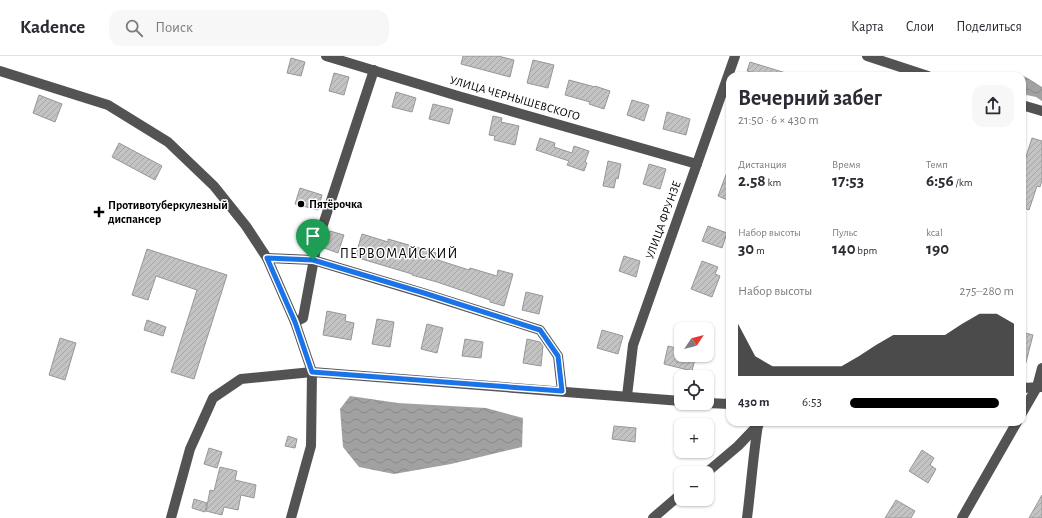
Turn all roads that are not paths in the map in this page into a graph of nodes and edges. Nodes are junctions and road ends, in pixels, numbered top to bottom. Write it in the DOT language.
graph roads {
  1 [pos="326,56"];
  2 [pos="735,56"];
  3 [pos="867,56"];
  4 [pos="374,70"];
  5 [pos="0,71"];
  6 [pos="729,72"];
  7 [pos="908,72"];
  8 [pos="726,82"];
  9 [pos="1026,106"];
  10 [pos="1042,111"];
  11 [pos="697,164"];
  12 [pos="267,258"];
  13 [pos="313,260"];
  14 [pos="295,322"];
  15 [pos="1042,368"];
  16 [pos="312,372"];
  17 [pos="1040,387"];
  18 [pos="1026,388"];
  19 [pos="562,391"];
  20 [pos="627,396"];
  21 [pos="674,400"];
  22 [pos="714,403"];
  23 [pos="726,404"];
  24 [pos="1026,407"];
  25 [pos="758,426"];
  26 [pos="760,426"];
  27 [pos="1015,426"];
  28 [pos="714,466"];
  29 [pos="674,500"];
  30 [pos="171,518"];
  31 [pos="291,518"];
  32 [pos="653,518"];
  33 [pos="747,518"];
  34 [pos="962,518"];
  1 -- 4 [label="street, УЛИЦА ЧЕРНЫШЕВСКОГО"];
  2 -- 6 [label="street, УЛИЦА ФРУНЗЕ"];
  3 -- 7 [label="street"];
  4 -- 11 [label="street, УЛИЦА ЧЕРНЫШЕВСКОГО"];
  4 -- 13 [label="street"];
  5 -- 12 [label="street"];
  8 -- 11 [label="street, УЛИЦА ФРУНЗЕ"];
  9 -- 10 [label="street"];
  11 -- 20 [label="street, УЛИЦА ФРУНЗЕ"];
  12 -- 13 [label="street"];
  12 -- 14 [label="street"];
  13 -- 14 [label="street"];
  13 -- 19 [label="street"];
  14 -- 16 [label="street"];
  15 -- 17 [label="street"];
  16 -- 19 [label="street"];
  16 -- 30 [label="street"];
  16 -- 31 [label="street"];
  17 -- 18 [label="street"];
  17 -- 24 [label="street"];
  19 -- 20 [label="street"];
  20 -- 21 [label="street"];
  22 -- 23 [label="street"];
  25 -- 28 [label="street"];
  26 -- 33 [label="street"];
  27 -- 34 [label="street"];
  29 -- 32 [label="street"];
}
